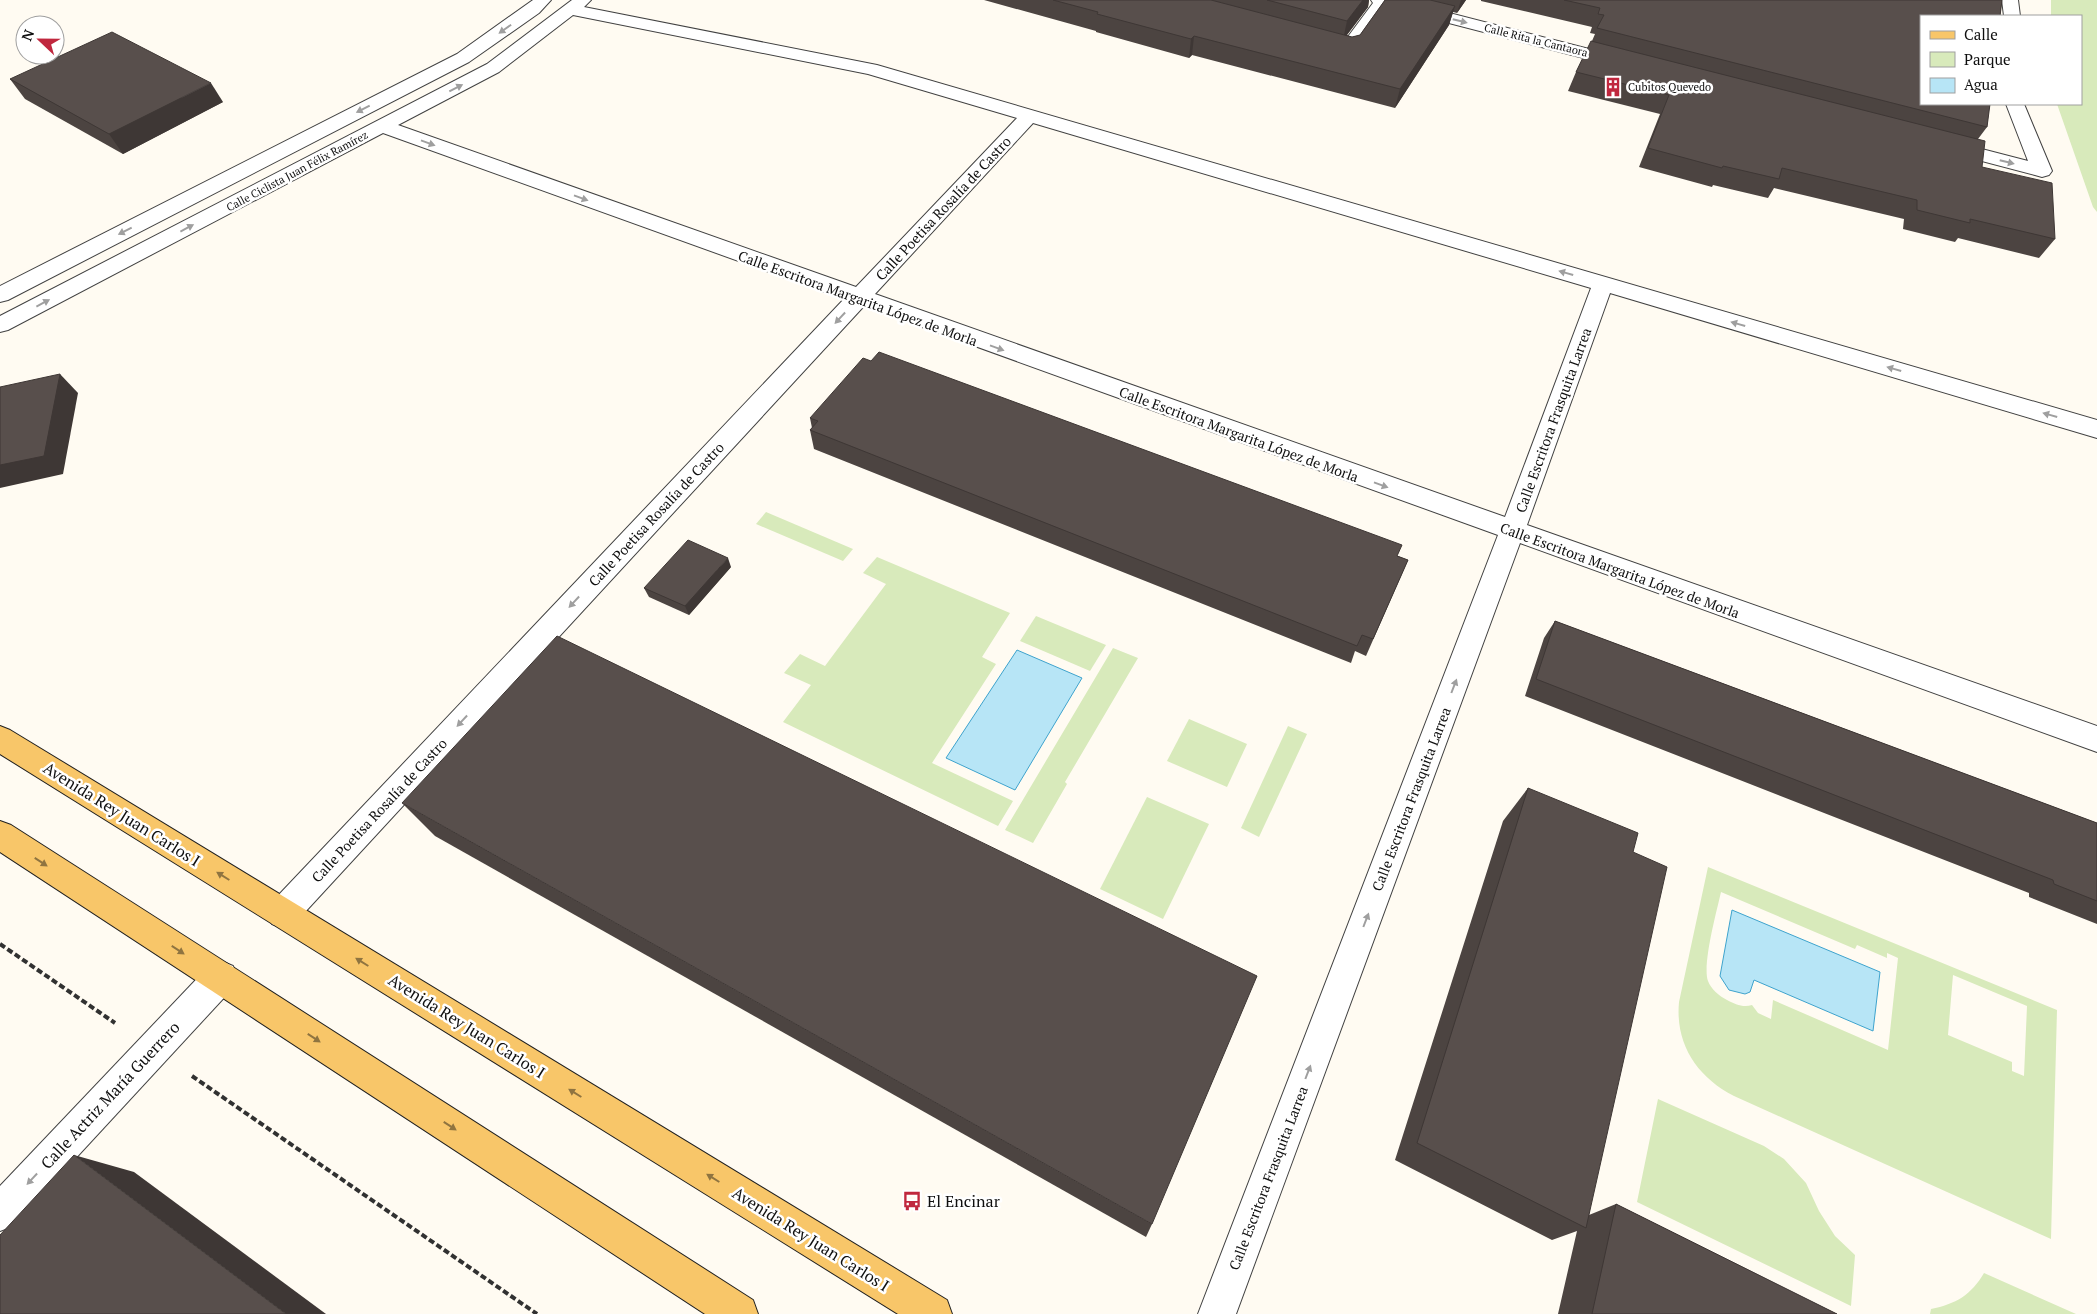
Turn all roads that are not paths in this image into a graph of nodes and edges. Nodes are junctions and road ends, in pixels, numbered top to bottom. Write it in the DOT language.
graph roads {
  1 [pos="543,0"];
  2 [pos="2010,0"];
  3 [pos="1381,1"];
  4 [pos="578,5"];
  5 [pos="2012,15"];
  6 [pos="1310,38"];
  7 [pos="1635,66"];
  8 [pos="2015,105"];
  9 [pos="1029,116"];
  10 [pos="382,126"];
  11 [pos="1926,141"];
  12 [pos="1603,284"];
  13 [pos="0,295"];
  14 [pos="858,298"];
  15 [pos="0,325"];
  16 [pos="2097,429"];
  17 [pos="1512,532"];
  18 [pos="0,739"];
  19 [pos="2097,739"];
  20 [pos="0,835"];
  21 [pos="282,913"];
  22 [pos="221,977"];
  23 [pos="0,1213"];
  24 [pos="739,1314"];
  25 [pos="933,1314"];
  26 [pos="1217,1314"];
  1 -- 13 [label="street, Calle Ciclista Juan Félix Ramírez, one-way"];
  2 -- 5 [label="street"];
  3 -- 6 [label="street"];
  3 -- 7 [label="street, Calle Rita la Cantaora, one-way"];
  4 -- 9 [label="street"];
  10 -- 4 [label="street, Calle Ciclista Juan Félix Ramírez, one-way"];
  11 -- 8 [label="street, one-way"];
  12 -- 9 [label="street, one-way"];
  9 -- 14 [label="street, Calle Poetisa Rosalía de Castro"];
  10 -- 14 [label="street, Calle Escritora Margarita López de Morla, one-way"];
  15 -- 10 [label="street, Calle Ciclista Juan Félix Ramírez, one-way"];
  16 -- 12 [label="street, one-way"];
  12 -- 17 [label="street, Calle Escritora Frasquita Larrea"];
  14 -- 17 [label="street, Calle Escritora Margarita López de Morla, one-way"];
  14 -- 21 [label="street, Calle Poetisa Rosalía de Castro, one-way"];
  17 -- 19 [label="street, Calle Escritora Margarita López de Morla"];
  26 -- 17 [label="street, Calle Escritora Frasquita Larrea, one-way"];
  21 -- 18 [label="main road, Avenida Rey Juan Carlos I, one-way"];
  20 -- 22 [label="main road, one-way"];
  25 -- 21 [label="main road, Avenida Rey Juan Carlos I, one-way"];
  22 -- 23 [label="street, Calle Actriz María Guerrero, one-way"];
  22 -- 24 [label="main road, one-way"];
}
